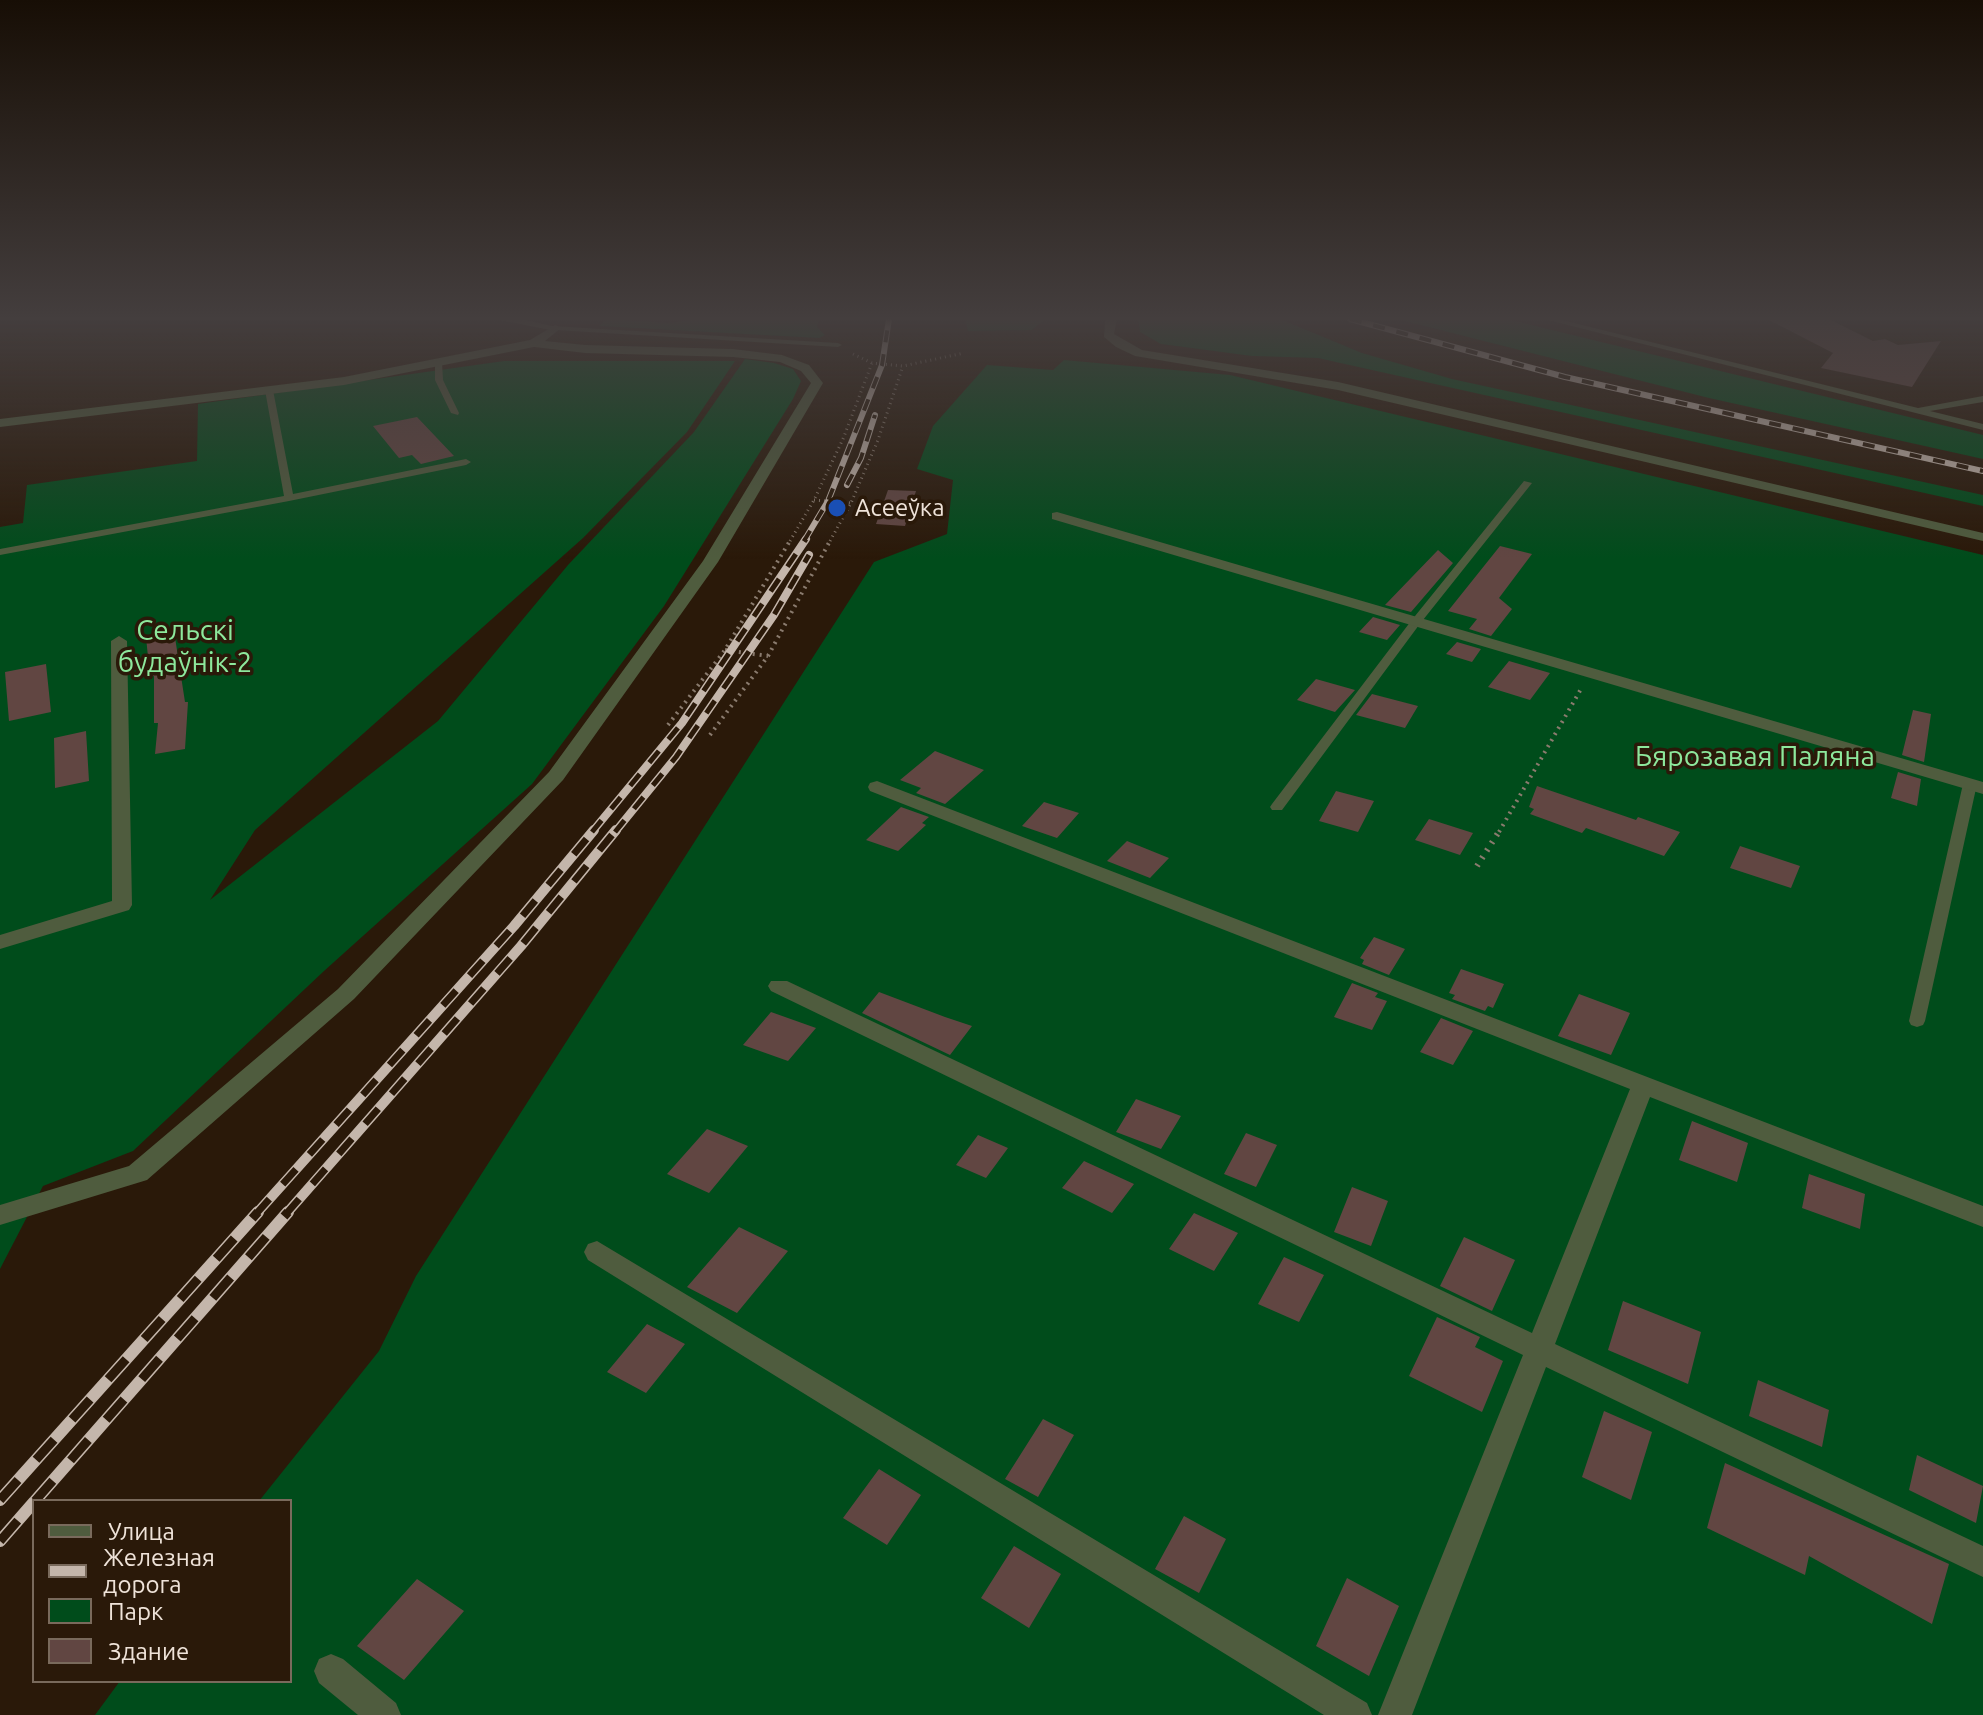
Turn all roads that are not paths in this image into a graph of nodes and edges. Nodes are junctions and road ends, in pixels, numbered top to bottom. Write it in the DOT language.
graph roads {
  1 [pos="195,399"];
  2 [pos="271,399"];
  3 [pos="448,399"];
  4 [pos="807,399"];
  5 [pos="1394,399"];
  6 [pos="1869,399"];
  7 [pos="1983,399"];
  8 [pos="1917,411"];
  9 [pos="455,413"];
  10 [pos="0,423"];
  11 [pos="1983,427"];
  12 [pos="466,462"];
  13 [pos="1527,483"];
  14 [pos="289,498"];
  15 [pos="1057,516"];
  16 [pos="1983,537"];
  17 [pos="0,552"];
  18 [pos="1415,623"];
  19 [pos="119,641"];
  20 [pos="1976,786"];
  21 [pos="877,787"];
  22 [pos="1277,807"];
  23 [pos="0,942"];
  24 [pos="779,986"];
  25 [pos="1917,1021"];
  26 [pos="1643,1085"];
  27 [pos="0,1215"];
  28 [pos="1983,1217"];
  29 [pos="597,1252"];
  30 [pos="1539,1349"];
  31 [pos="1983,1562"];
  32 [pos="331,1671"];
  33 [pos="384,1715"];
  34 [pos="1355,1715"];
  35 [pos="1395,1715"];
  1 -- 10 [label="street"];
  2 -- 14 [label="lane"];
  3 -- 9 [label="lane"];
  4 -- 27 [label="street"];
  5 -- 16 [label="street"];
  6 -- 8 [label="lane"];
  7 -- 8 [label="lane"];
  8 -- 11 [label="lane"];
  12 -- 14 [label="lane"];
  13 -- 18 [label="lane"];
  14 -- 17 [label="lane"];
  15 -- 18 [label="street"];
  18 -- 20 [label="street"];
  18 -- 22 [label="lane"];
  19 -- 23 [label="street"];
  20 -- 25 [label="lane"];
  21 -- 26 [label="street"];
  24 -- 30 [label="street"];
  26 -- 28 [label="street"];
  26 -- 30 [label="street"];
  29 -- 34 [label="street"];
  30 -- 31 [label="street"];
  30 -- 35 [label="street"];
  32 -- 33 [label="street"];
}
